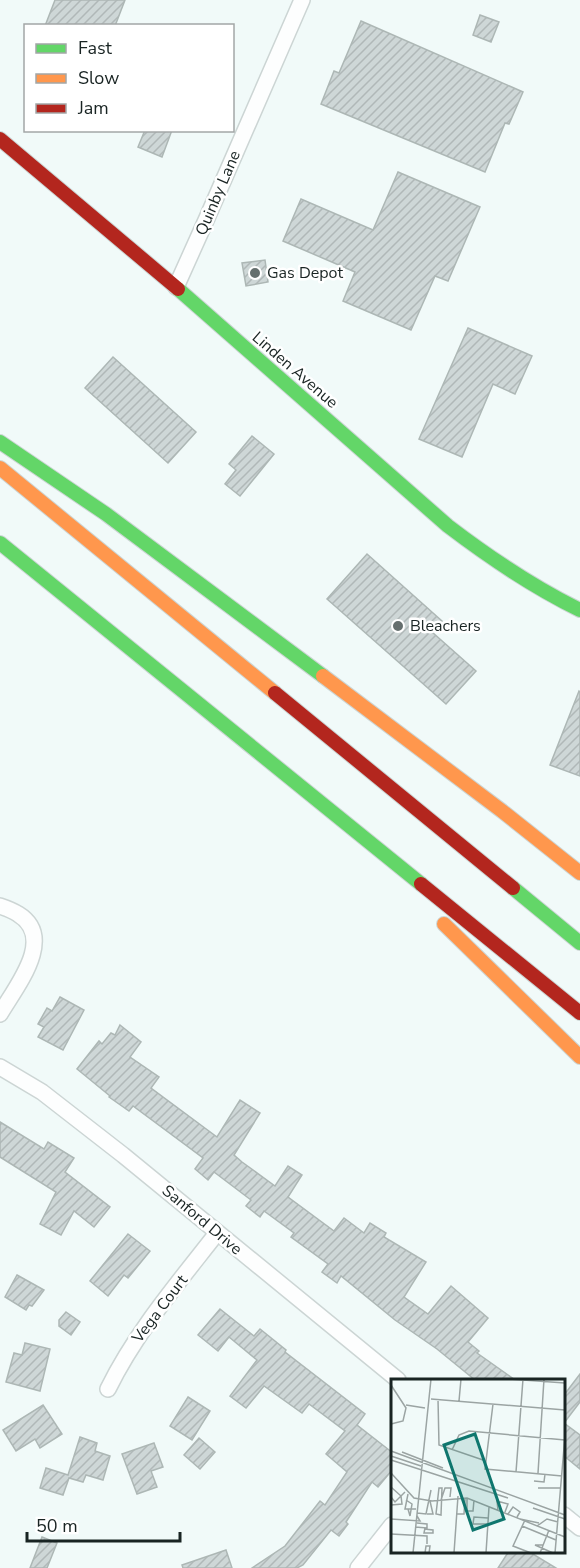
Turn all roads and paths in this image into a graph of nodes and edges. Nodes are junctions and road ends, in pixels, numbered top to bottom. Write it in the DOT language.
graph roads {
  1 [pos="302,0"];
  2 [pos="0,139"];
  3 [pos="176,288"];
  4 [pos="0,442"];
  5 [pos="0,468"];
  6 [pos="0,543"];
  7 [pos="580,610"];
  8 [pos="241,738"];
  9 [pos="580,873"];
  10 [pos="398,883"];
  11 [pos="0,906"];
  12 [pos="433,915"];
  13 [pos="580,943"];
  14 [pos="580,1013"];
  15 [pos="0,1014"];
  16 [pos="580,1057"];
  17 [pos="0,1067"];
  18 [pos="217,1233"];
  19 [pos="397,1379"];
  20 [pos="108,1389"];
  21 [pos="565,1516"];
  22 [pos="391,1527"];
  23 [pos="580,1528"];
  24 [pos="358,1568"];
  1 -- 3 [label="street, Quinby Lane"];
  2 -- 3 [label="main road, Linden Avenue"];
  3 -- 7 [label="main road, Linden Avenue"];
  4 -- 9 [label="main road"];
  5 -- 13 [label="main road"];
  6 -- 8 [label="main road"];
  8 -- 10 [label="main road"];
  8 -- 14 [label="main road"];
  11 -- 15 [label="street"];
  12 -- 16 [label="main road"];
  17 -- 18 [label="street, Sanford Drive"];
  18 -- 19 [label="street, Sanford Drive"];
  18 -- 20 [label="street, Vega Court"];
  21 -- 23 [label="street"];
  22 -- 24 [label="street"];
}
